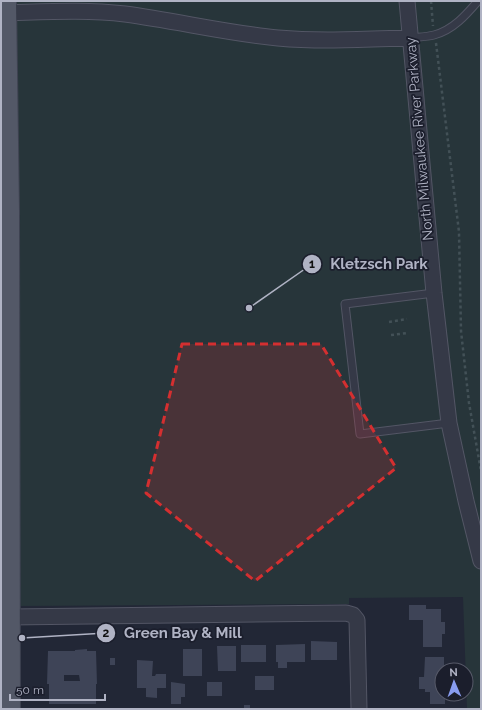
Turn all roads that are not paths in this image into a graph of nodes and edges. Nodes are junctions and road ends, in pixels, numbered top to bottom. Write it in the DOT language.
graph roads {
  1 [pos="406,1"];
  2 [pos="478,1"];
  3 [pos="4,9"];
  4 [pos="409,38"];
  5 [pos="4,211"];
  6 [pos="434,292"];
  7 [pos="449,423"];
  8 [pos="481,561"];
  9 [pos="9,617"];
  10 [pos="9,709"];
  11 [pos="359,709"];
  1 -- 4 [label="street, North Milwaukee River Parkway"];
  2 -- 4 [label="lane"];
  3 -- 4 [label="street"];
  3 -- 5 [label="main road"];
  4 -- 6 [label="street, North Milwaukee River Parkway"];
  5 -- 9 [label="main road"];
  6 -- 7 [label="street, North Milwaukee River Parkway"];
  6 -- 7 [label="lane"];
  7 -- 8 [label="street, North Milwaukee River Parkway"];
  9 -- 10 [label="main road"];
  9 -- 11 [label="street"];
}
